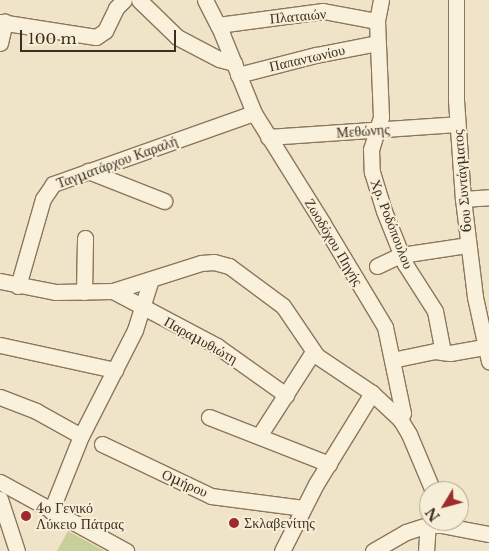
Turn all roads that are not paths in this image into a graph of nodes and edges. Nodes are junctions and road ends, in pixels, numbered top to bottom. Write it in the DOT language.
graph roads {
  1 [pos="124,0"];
  2 [pos="139,0"];
  3 [pos="205,0"];
  4 [pos="381,0"];
  5 [pos="456,0"];
  6 [pos="323,6"];
  7 [pos="377,21"];
  8 [pos="2,22"];
  9 [pos="218,25"];
  10 [pos="0,43"];
  11 [pos="377,43"];
  12 [pos="236,69"];
  13 [pos="254,113"];
  14 [pos="458,124"];
  15 [pos="378,130"];
  16 [pos="268,137"];
  17 [pos="88,171"];
  18 [pos="489,197"];
  19 [pos="463,199"];
  20 [pos="164,201"];
  21 [pos="85,238"];
  22 [pos="468,245"];
  23 [pos="401,254"];
  24 [pos="377,266"];
  25 [pos="151,279"];
  26 [pos="0,282"];
  27 [pos="18,286"];
  28 [pos="113,291"];
  29 [pos="84,292"];
  30 [pos="143,309"];
  31 [pos="0,346"];
  32 [pos="313,352"];
  33 [pos="444,352"];
  34 [pos="487,354"];
  35 [pos="392,360"];
  36 [pos="115,370"];
  37 [pos="372,393"];
  38 [pos="286,395"];
  39 [pos="0,397"];
  40 [pos="209,416"];
  41 [pos="400,419"];
  42 [pos="81,436"];
  43 [pos="260,436"];
  44 [pos="102,444"];
  45 [pos="329,464"];
  46 [pos="430,481"];
  47 [pos="1,485"];
  48 [pos="0,499"];
  49 [pos="302,508"];
  50 [pos="52,511"];
  51 [pos="419,529"];
  52 [pos="469,530"];
  53 [pos="434,531"];
  54 [pos="489,534"];
  55 [pos="17,551"];
  56 [pos="126,551"];
  57 [pos="282,551"];
  58 [pos="373,551"];
  59 [pos="426,551"];
  1 -- 8 [label="street"];
  2 -- 12 [label="street"];
  3 -- 9 [label="street, Ζωοδόχου Πηγής"];
  4 -- 7 [label="street, Χρ. Ροδόπουλου"];
  5 -- 14 [label="street, 6ου Συντάγματος"];
  6 -- 7 [label="street, Πλαταιών"];
  6 -- 9 [label="street, Πλαταιών"];
  7 -- 11 [label="street, Χρ. Ροδόπουλου"];
  8 -- 10 [label="street"];
  9 -- 12 [label="street, Ζωοδόχου Πηγής"];
  11 -- 12 [label="street, Παπαντωνίου"];
  11 -- 15 [label="street, Χρ. Ροδόπουλου"];
  12 -- 13 [label="street, Ζωοδόχου Πηγής"];
  13 -- 16 [label="street, Ζωοδόχου Πηγής"];
  13 -- 17 [label="street, Ταγματάρχου Καραλή"];
  14 -- 15 [label="street, Μεθώνης"];
  14 -- 19 [label="street, 6ου Συντάγματος"];
  15 -- 16 [label="street, Μεθώνης"];
  15 -- 23 [label="street, Χρ. Ροδόπουλου"];
  16 -- 35 [label="street, Ζωοδόχου Πηγής"];
  17 -- 20 [label="street"];
  17 -- 27 [label="street, Ταγματάρχου Καραλή"];
  18 -- 19 [label="street"];
  19 -- 22 [label="street, 6ου Συντάγματος"];
  21 -- 29 [label="street"];
  22 -- 23 [label="street"];
  22 -- 34 [label="street, 6ου Συντάγματος"];
  23 -- 24 [label="street"];
  23 -- 33 [label="street, Χρ. Ροδόπουλου"];
  25 -- 28 [label="street"];
  25 -- 30 [label="street"];
  25 -- 32 [label="street"];
  26 -- 27 [label="street"];
  27 -- 29 [label="street"];
  28 -- 29 [label="street"];
  28 -- 30 [label="street, Παραμυθιώτη"];
  30 -- 36 [label="street"];
  30 -- 38 [label="street, Παραμυθιώτη"];
  31 -- 36 [label="street"];
  32 -- 37 [label="street"];
  32 -- 38 [label="street"];
  33 -- 34 [label="street"];
  33 -- 35 [label="street"];
  35 -- 41 [label="street, Ζωοδόχου Πηγής"];
  36 -- 42 [label="street"];
  37 -- 41 [label="street"];
  37 -- 45 [label="street"];
  38 -- 43 [label="street"];
  39 -- 42 [label="street"];
  40 -- 43 [label="street"];
  41 -- 46 [label="street, Ζωοδόχου Πηγής"];
  42 -- 50 [label="street"];
  43 -- 45 [label="street"];
  44 -- 49 [label="street, Ομήρου"];
  45 -- 49 [label="street"];
  47 -- 50 [label="street"];
  48 -- 55 [label="street"];
  49 -- 57 [label="street"];
  50 -- 56 [label="street"];
  51 -- 58 [label="street"];
  52 -- 54 [label="street"];
  53 -- 59 [label="street"];
}
